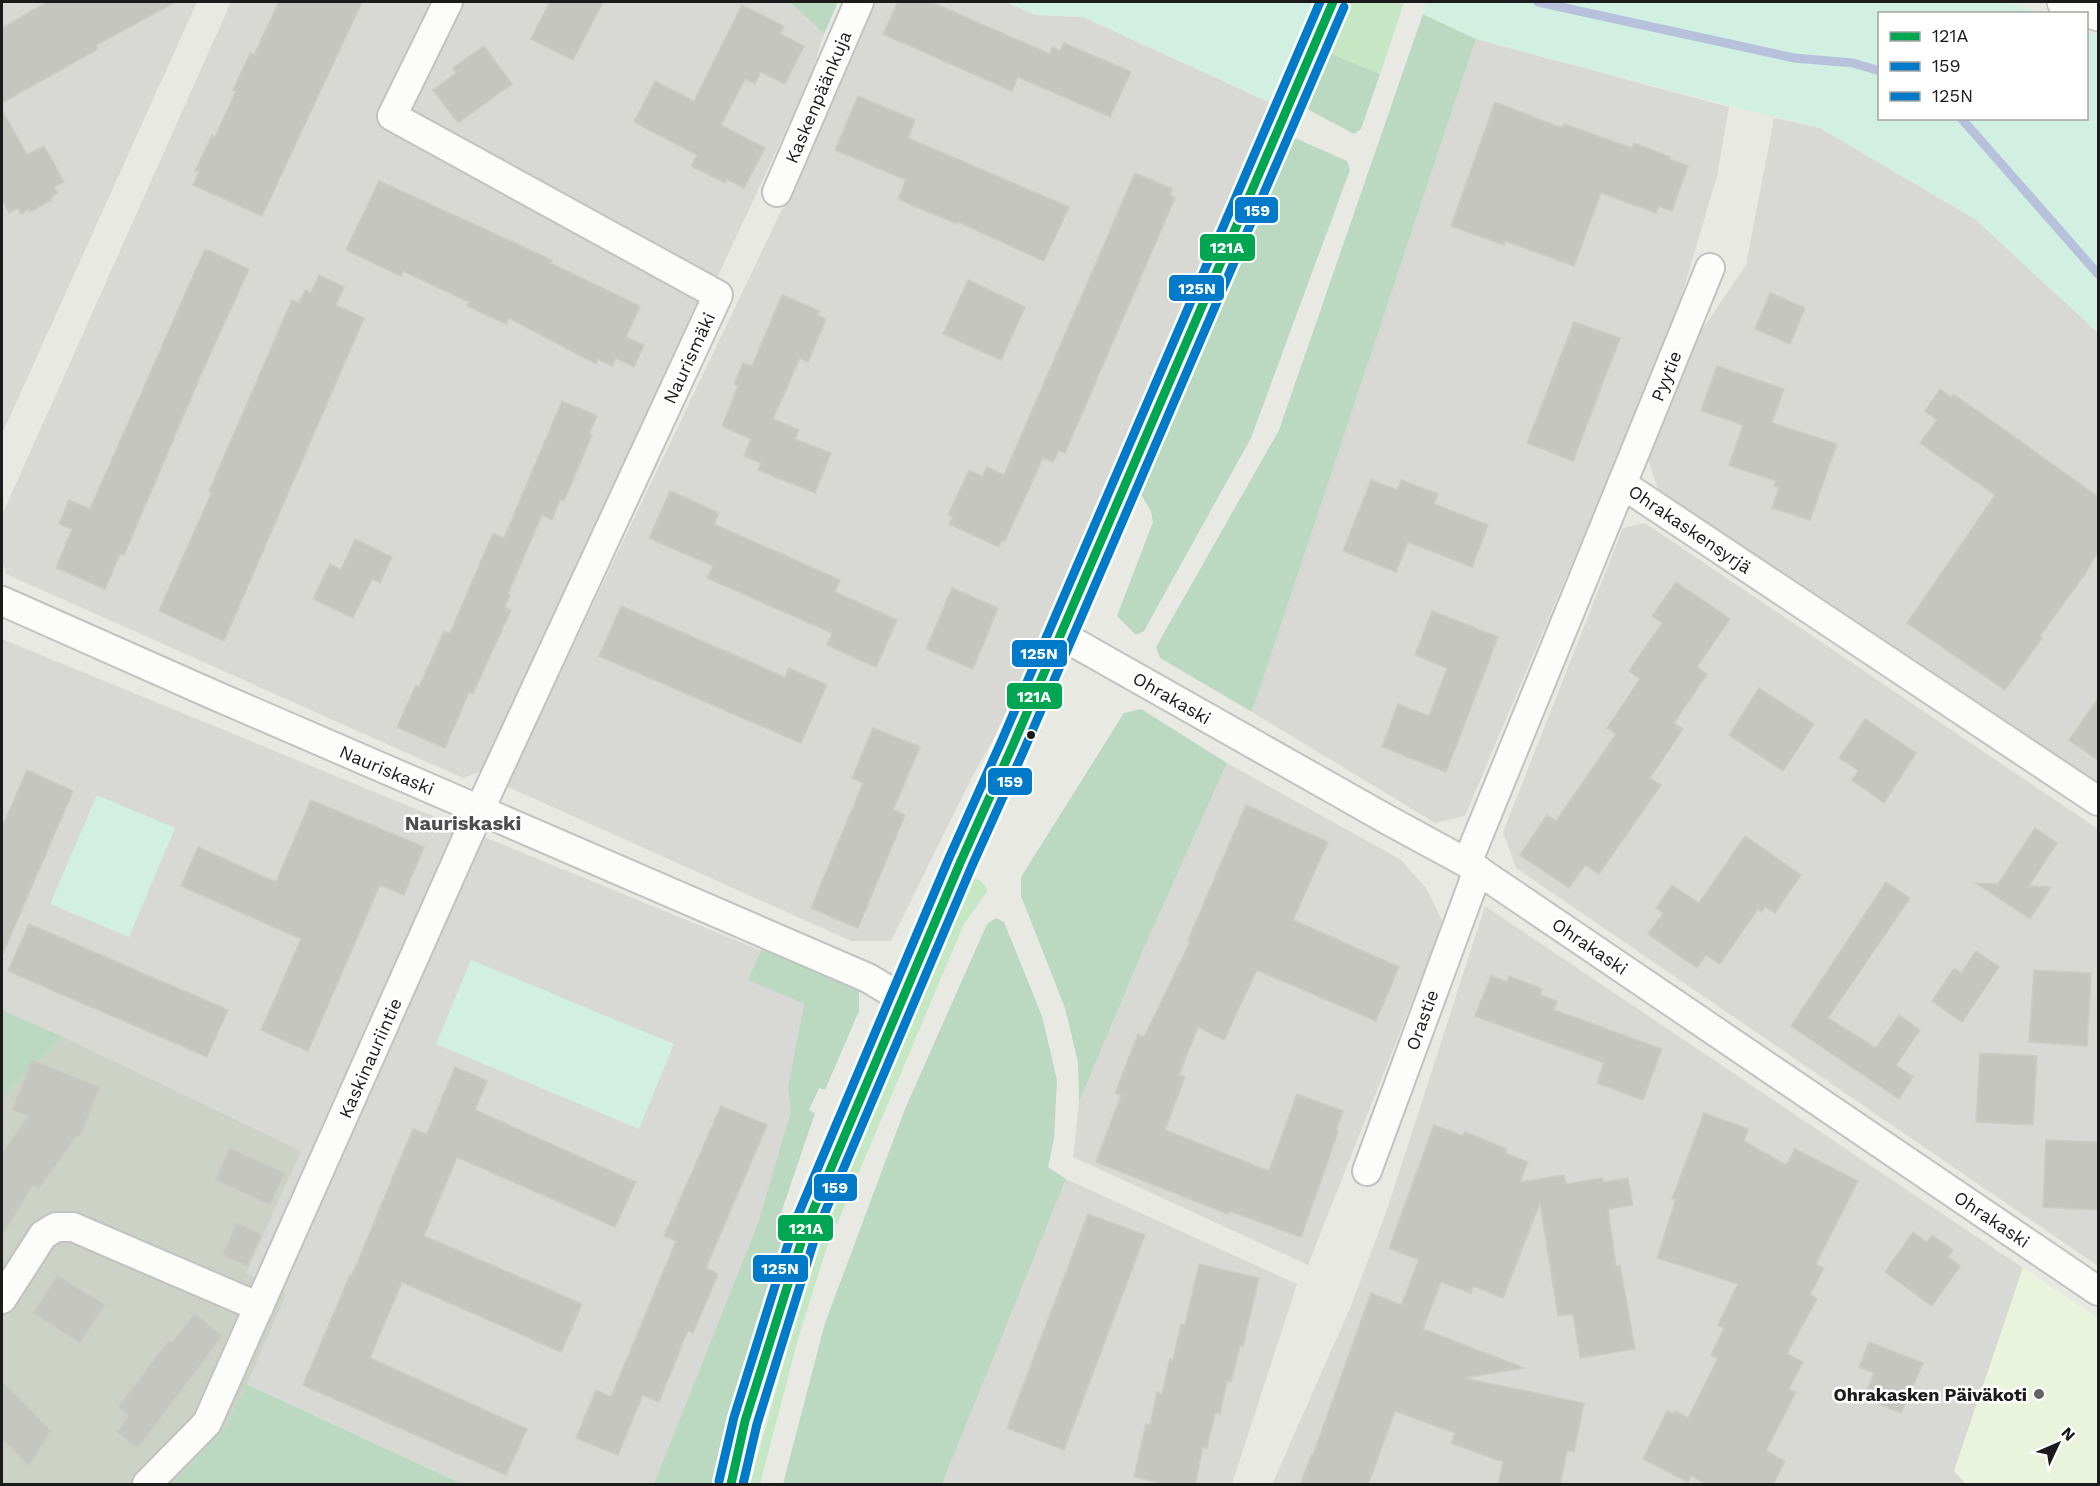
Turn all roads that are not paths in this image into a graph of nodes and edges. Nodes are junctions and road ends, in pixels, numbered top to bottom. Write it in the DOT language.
graph roads {
  1 [pos="448,2"];
  2 [pos="859,2"];
  3 [pos="1333,2"];
  4 [pos="2064,2"];
  5 [pos="2098,14"];
  6 [pos="777,192"];
  7 [pos="1710,268"];
  8 [pos="1622,484"];
  9 [pos="2,602"];
  10 [pos="1060,634"];
  11 [pos="2098,801"];
  12 [pos="480,809"];
  13 [pos="1472,866"];
  14 [pos="903,999"];
  15 [pos="1367,1171"];
  16 [pos="2098,1291"];
  17 [pos="2,1299"];
  18 [pos="259,1307"];
  19 [pos="147,1485"];
  20 [pos="731,1485"];
  1 -- 12 [label="street, Naurismäki"];
  2 -- 6 [label="street, Kaskenpäänkuja"];
  3 -- 10 [label="street"];
  4 -- 5 [label="street"];
  7 -- 8 [label="street, Pyytie"];
  8 -- 11 [label="street, Ohrakaskensyrjä"];
  8 -- 13 [label="street, Ohrakaskensyrjä"];
  9 -- 12 [label="street, Nauriskaski"];
  10 -- 13 [label="street, Ohrakaski"];
  10 -- 14 [label="street"];
  12 -- 14 [label="street, Nauriskaski"];
  12 -- 18 [label="street, Kaskinauriintie"];
  13 -- 15 [label="street, Orastie"];
  13 -- 16 [label="street, Ohrakaski"];
  14 -- 20 [label="street"];
  17 -- 18 [label="street"];
  18 -- 19 [label="street, Kaskinauriintie"];
}
